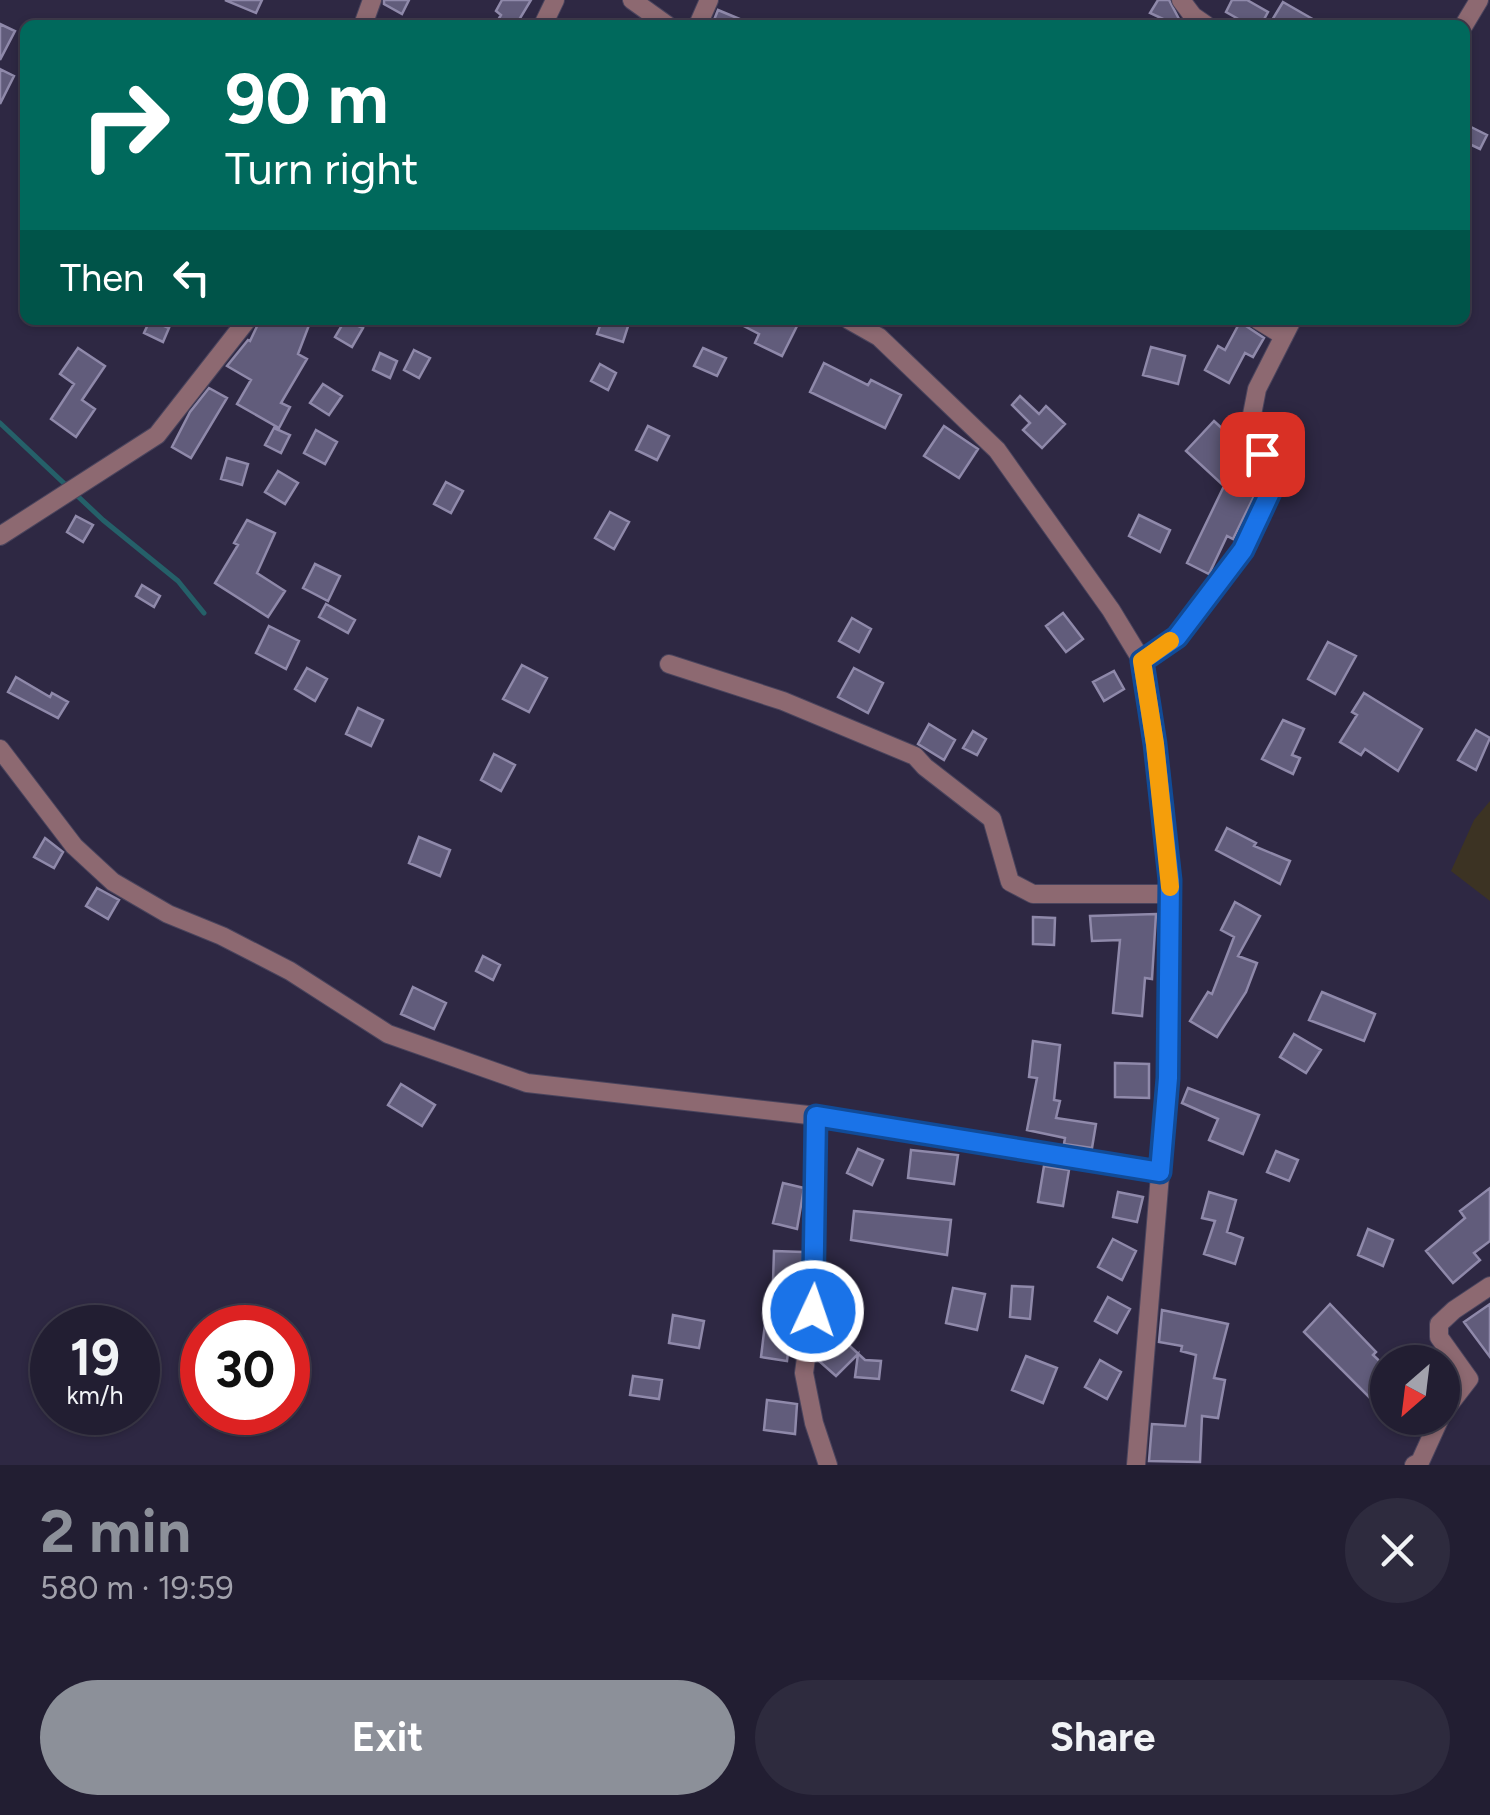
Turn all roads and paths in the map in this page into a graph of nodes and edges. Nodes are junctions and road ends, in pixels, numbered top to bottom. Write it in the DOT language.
graph roads {
  1 [pos="632,0"];
  2 [pos="1180,0"];
  3 [pos="660,20"];
  4 [pos="1201,20"];
  5 [pos="242,325"];
  6 [pos="858,325"];
  7 [pos="1288,328"];
  8 [pos="0,536"];
  9 [pos="1142,661"];
  10 [pos="669,664"];
  11 [pos="0,749"];
  12 [pos="1170,894"];
  13 [pos="816,1116"];
  14 [pos="1160,1172"];
  15 [pos="1490,1286"];
  16 [pos="1422,1314"];
  17 [pos="1438,1324"];
  18 [pos="1445,1345"];
  19 [pos="1460,1367"];
  20 [pos="1460,1392"];
  21 [pos="1433,1435"];
  22 [pos="828,1465"];
  23 [pos="1136,1465"];
  24 [pos="1414,1465"];
  1 -- 3 [label="street"];
  2 -- 4 [label="street"];
  5 -- 8 [label="street"];
  6 -- 9 [label="street"];
  7 -- 9 [label="street"];
  9 -- 12 [label="street"];
  10 -- 12 [label="street"];
  11 -- 13 [label="street"];
  12 -- 14 [label="street"];
  13 -- 14 [label="street"];
  13 -- 22 [label="street"];
  14 -- 23 [label="street"];
  15 -- 17 [label="street"];
  16 -- 17 [label="street"];
  17 -- 18 [label="street"];
  19 -- 20 [label="street"];
  21 -- 24 [label="street"];
}
